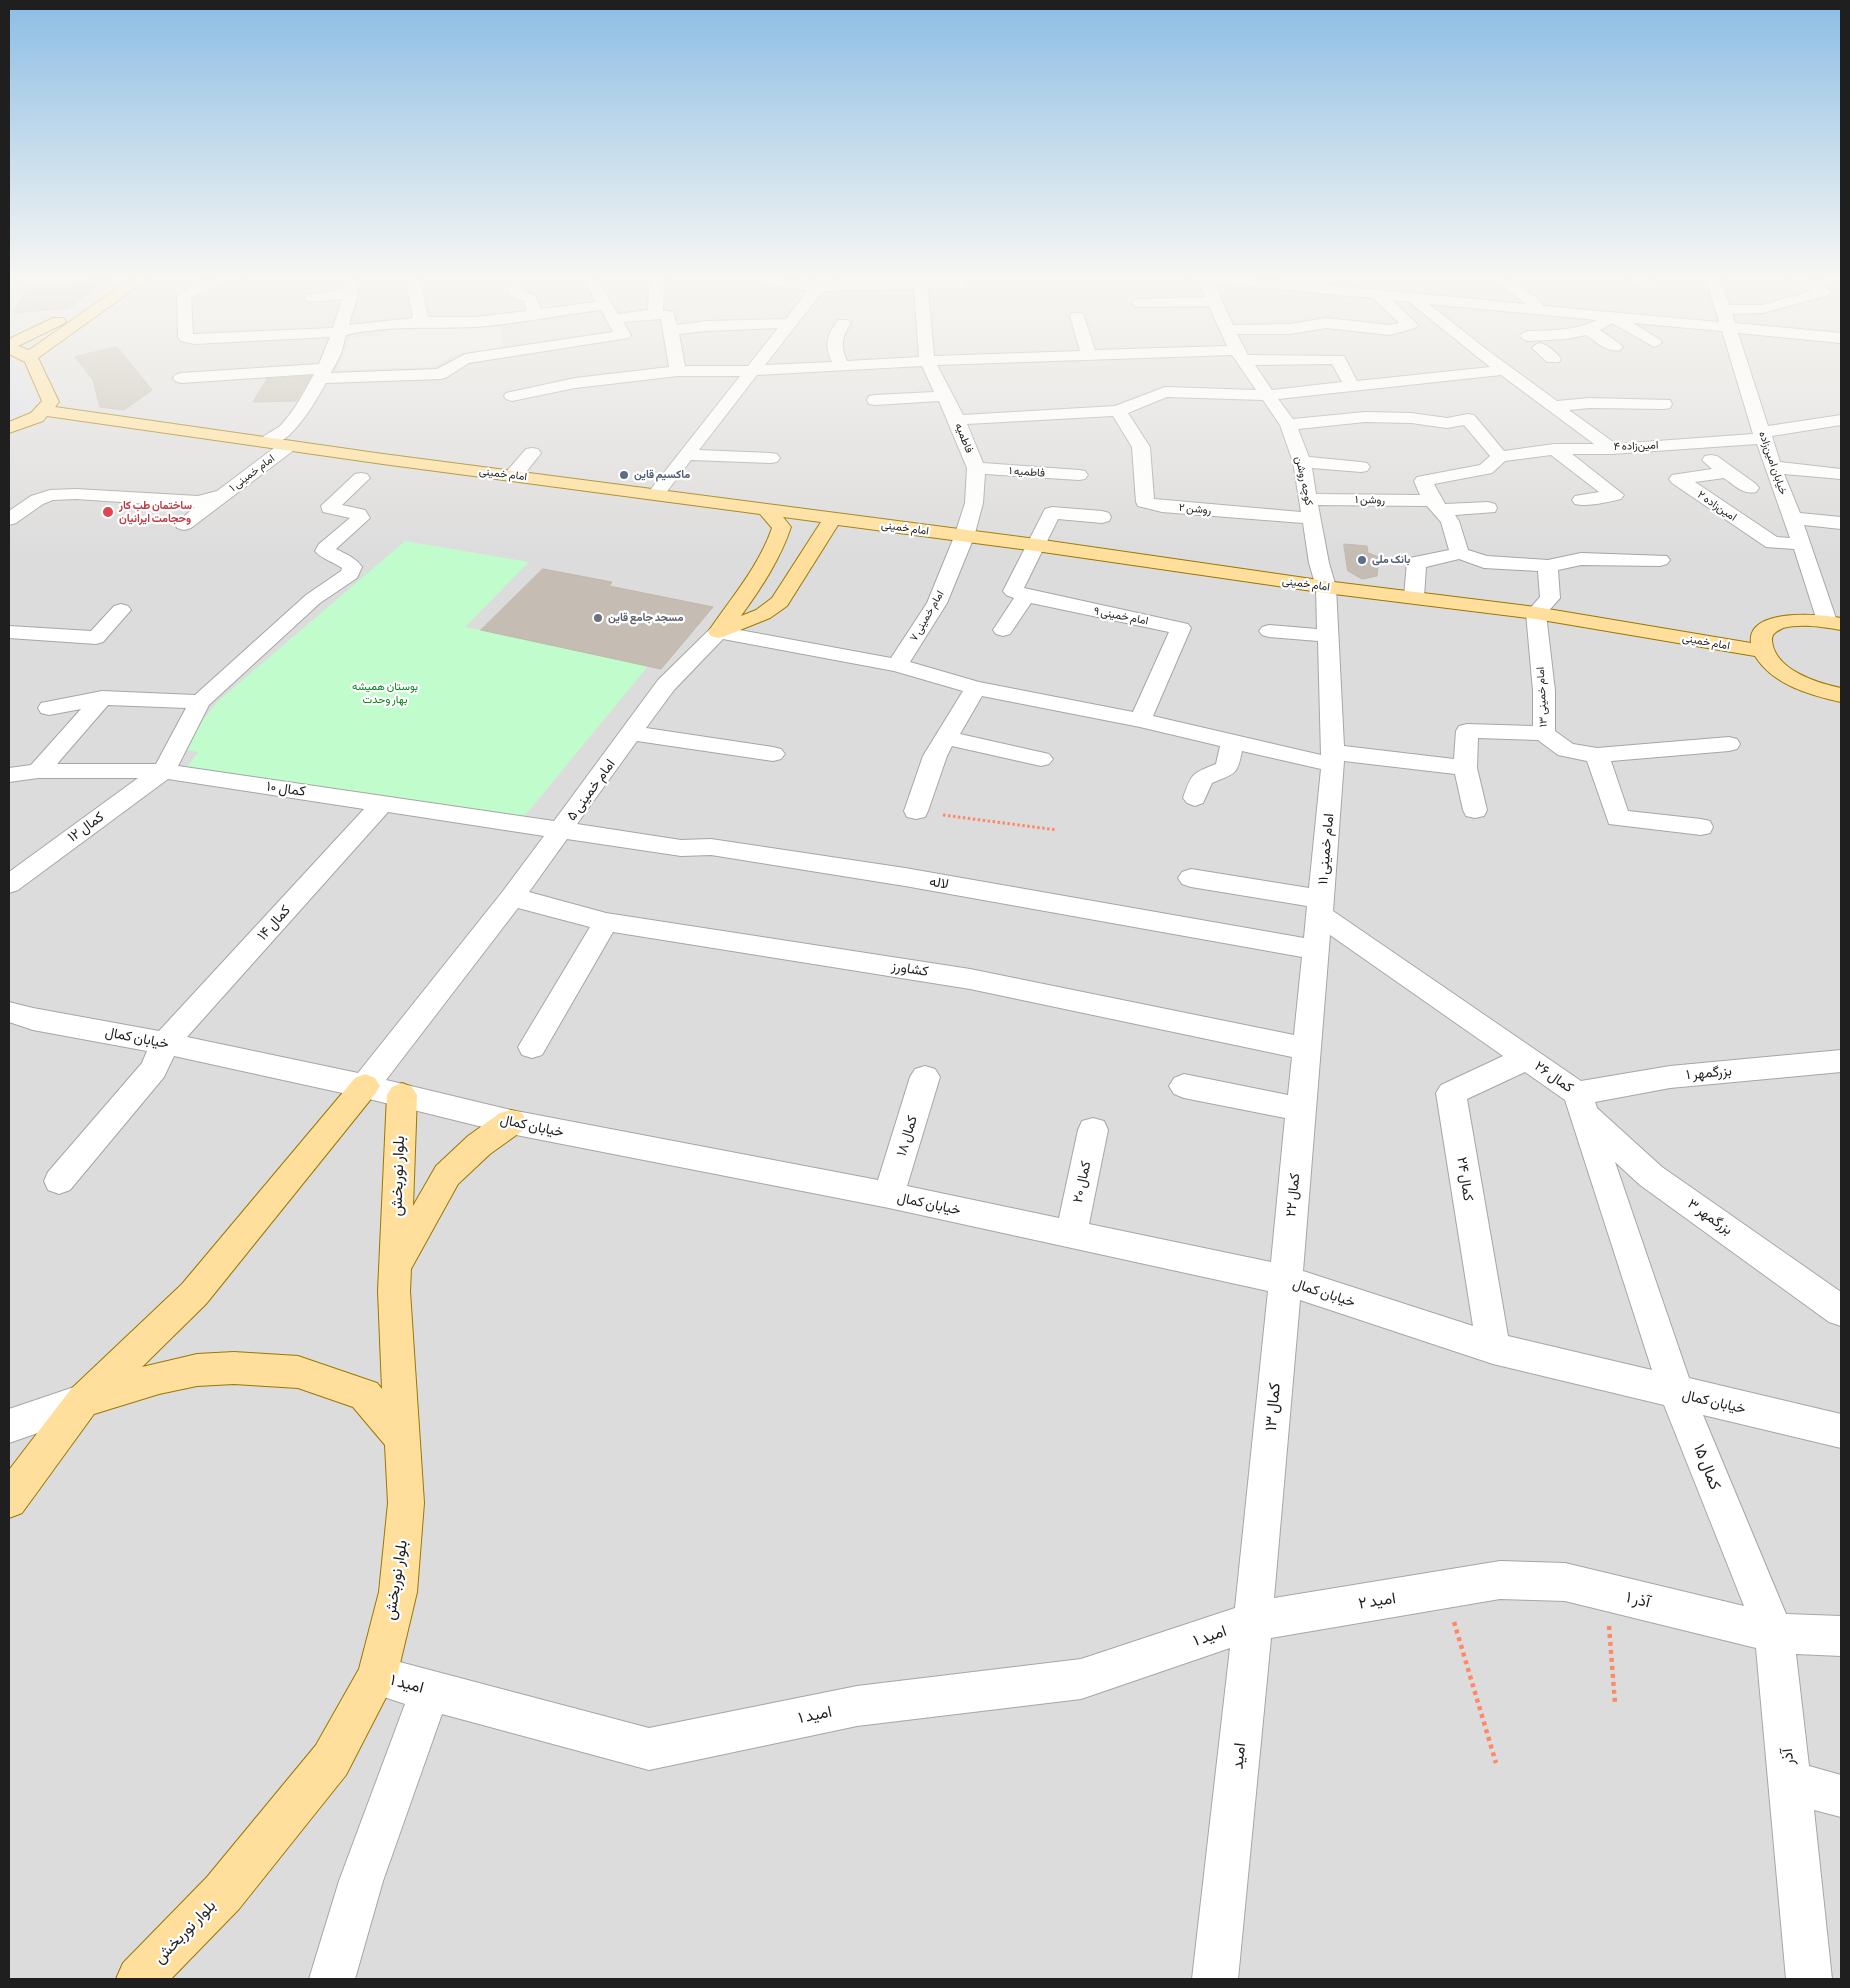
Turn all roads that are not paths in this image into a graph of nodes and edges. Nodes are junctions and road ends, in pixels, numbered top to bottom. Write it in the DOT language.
graph roads {
  1 [pos="35,369"];
  2 [pos="325,369"];
  3 [pos="449,369"];
  4 [pos="788,369"];
  5 [pos="931,369"];
  6 [pos="1250,369"];
  7 [pos="1343,369"];
  8 [pos="1741,369"];
  9 [pos="1504,370"];
  10 [pos="678,371"];
  11 [pos="752,371"];
  12 [pos="322,374"];
  13 [pos="181,378"];
  14 [pos="1352,387"];
  15 [pos="941,389"];
  16 [pos="1267,395"];
  17 [pos="512,396"];
  18 [pos="875,400"];
  19 [pos="1664,404"];
  20 [pos="1553,406"];
  21 [pos="45,410"];
  22 [pos="1118,411"];
  23 [pos="1084,412"];
  24 [pos="957,420"];
  25 [pos="1841,420"];
  26 [pos="1288,425"];
  27 [pos="9,428"];
  28 [pos="1071,431"];
  29 [pos="1762,435"];
  30 [pos="267,442"];
  31 [pos="1690,443"];
  32 [pos="288,446"];
  33 [pos="1554,449"];
  34 [pos="1612,449"];
  35 [pos="532,454"];
  36 [pos="686,455"];
  37 [pos="1500,457"];
  38 [pos="771,458"];
  39 [pos="383,459"];
  40 [pos="1302,462"];
  41 [pos="1361,466"];
  42 [pos="1773,467"];
  43 [pos="976,468"];
  44 [pos="1726,472"];
  45 [pos="1841,474"];
  46 [pos="513,475"];
  47 [pos="1079,475"];
  48 [pos="1750,488"];
  49 [pos="18,494"];
  50 [pos="656,494"];
  51 [pos="223,496"];
  52 [pos="1308,499"];
  53 [pos="37,500"];
  54 [pos="1581,500"];
  55 [pos="1436,505"];
  56 [pos="764,508"];
  57 [pos="1488,508"];
  58 [pos="9,518"];
  59 [pos="833,518"];
  60 [pos="1102,518"];
  61 [pos="1312,518"];
  62 [pos="1792,518"];
  63 [pos="1841,523"];
  64 [pos="184,524"];
  65 [pos="964,537"];
  66 [pos="1802,544"];
  67 [pos="1036,545"];
  68 [pos="1459,553"];
  69 [pos="1660,560"];
  70 [pos="1548,566"];
  71 [pos="1326,587"];
  72 [pos="1026,596"];
  73 [pos="1414,597"];
  74 [pos="121,610"];
  75 [pos="1536,613"];
  76 [pos="1834,622"];
  77 [pos="1003,630"];
  78 [pos="1269,631"];
  79 [pos="9,632"];
  80 [pos="718,632"];
  81 [pos="1328,636"];
  82 [pos="1764,651"];
  83 [pos="897,665"];
  84 [pos="976,688"];
  85 [pos="1841,695"];
  86 [pos="102,698"];
  87 [pos="200,702"];
  88 [pos="49,708"];
  89 [pos="1140,720"];
  90 [pos="633,733"];
  91 [pos="1544,733"];
  92 [pos="946,738"];
  93 [pos="1232,741"];
  94 [pos="1729,744"];
  95 [pos="773,754"];
  96 [pos="1598,755"];
  97 [pos="1333,758"];
  98 [pos="1041,759"];
  99 [pos="1465,768"];
  100 [pos="164,771"];
  101 [pos="38,772"];
  102 [pos="9,774"];
  103 [pos="1195,798"];
  104 [pos="383,803"];
  105 [pos="1474,810"];
  106 [pos="916,811"];
  107 [pos="1701,827"];
  108 [pos="562,831"];
  109 [pos="1191,878"];
  110 [pos="9,884"];
  111 [pos="512,897"];
  112 [pos="1321,907"];
  113 [pos="606,922"];
  114 [pos="1315,950"];
  115 [pos="9,1012"];
  116 [pos="166,1043"];
  117 [pos="532,1047"];
  118 [pos="1307,1049"];
  119 [pos="1527,1058"];
  120 [pos="1841,1061"];
  121 [pos="925,1077"];
  122 [pos="366,1086"];
  123 [pos="1184,1086"];
  124 [pos="402,1095"];
  125 [pos="1581,1104"];
  126 [pos="1302,1110"];
  127 [pos="511,1122"];
  128 [pos="1092,1130"];
  129 [pos="58,1181"];
  130 [pos="889,1195"];
  131 [pos="1071,1235"];
  132 [pos="395,1268"];
  133 [pos="1285,1280"];
  134 [pos="1841,1311"];
  135 [pos="1493,1348"];
  136 [pos="1677,1393"];
  137 [pos="83,1401"];
  138 [pos="9,1426"];
  139 [pos="1841,1431"];
  140 [pos="401,1437"];
  141 [pos="9,1500"];
  142 [pos="1262,1533"];
  143 [pos="1736,1542"];
  144 [pos="1500,1580"];
  145 [pos="1253,1621"];
  146 [pos="1774,1633"];
  147 [pos="1841,1636"];
  148 [pos="377,1676"];
  149 [pos="430,1690"];
  150 [pos="1790,1782"];
  151 [pos="1841,1796"];
  152 [pos="139,1979"];
  153 [pos="332,1979"];
  154 [pos="1215,1979"];
  155 [pos="1809,1979"];
  1 -- 21 [label="main road"];
  2 -- 12 [label="street"];
  3 -- 12 [label="street"];
  4 -- 11 [label="street"];
  5 -- 15 [label="street, فاطمیه"];
  6 -- 16 [label="street, کوچه روشن"];
  7 -- 14 [label="street"];
  8 -- 29 [label="street, خیابان امین‌زاده"];
  9 -- 14 [label="street"];
  9 -- 20 [label="street, امین‌زاده ۴"];
  10 -- 11 [label="street"];
  10 -- 17 [label="street"];
  11 -- 36 [label="street"];
  12 -- 13 [label="street"];
  12 -- 30 [label="street"];
  14 -- 16 [label="street"];
  15 -- 18 [label="street"];
  15 -- 24 [label="street, فاطمیه"];
  16 -- 22 [label="street"];
  16 -- 26 [label="street, کوچه روشن"];
  19 -- 20 [label="street"];
  20 -- 34 [label="street, امین‌زاده ۴"];
  21 -- 27 [label="main road"];
  21 -- 30 [label="main road, امام خمینی"];
  22 -- 23 [label="street"];
  22 -- 61 [label="street, روشن ۲"];
  23 -- 24 [label="street"];
  23 -- 28 [label="street"];
  24 -- 43 [label="street, فاطمیه"];
  25 -- 29 [label="street, امین‌زاده ۴"];
  26 -- 37 [label="street"];
  26 -- 40 [label="street, کوچه روشن"];
  29 -- 31 [label="street, امین‌زاده ۴"];
  29 -- 42 [label="street, خیابان امین‌زاده"];
  30 -- 32 [label="main road, امام خمینی"];
  31 -- 34 [label="street, امین‌زاده ۴"];
  31 -- 44 [label="street"];
  32 -- 39 [label="main road, امام خمینی"];
  32 -- 51 [label="street, امام خمینی ۱"];
  33 -- 34 [label="street"];
  33 -- 37 [label="street"];
  33 -- 54 [label="street"];
  35 -- 46 [label="street"];
  36 -- 38 [label="street"];
  36 -- 50 [label="street"];
  37 -- 55 [label="street"];
  39 -- 46 [label="main road, امام خمینی"];
  39 -- 87 [label="street"];
  40 -- 41 [label="street"];
  40 -- 52 [label="street, کوچه روشن"];
  42 -- 45 [label="street"];
  42 -- 62 [label="street, خیابان امین‌زاده"];
  43 -- 47 [label="street, فاطمیه ۱"];
  43 -- 65 [label="street, امام خمینی ۷"];
  44 -- 48 [label="street"];
  44 -- 66 [label="street, امین‌زاده ۲"];
  46 -- 50 [label="main road, امام خمینی"];
  49 -- 53 [label="street"];
  50 -- 56 [label="main road, امام خمینی"];
  51 -- 53 [label="street, امام خمینی ۱"];
  51 -- 64 [label="street"];
  52 -- 55 [label="street, روشن ۱"];
  52 -- 61 [label="street, کوچه روشن"];
  53 -- 58 [label="street"];
  55 -- 57 [label="street, روشن ۱"];
  55 -- 68 [label="street"];
  56 -- 59 [label="main road, امام خمینی"];
  56 -- 80 [label="main road"];
  59 -- 65 [label="main road, امام خمینی"];
  59 -- 80 [label="main road, امام خمینی ۵"];
  60 -- 67 [label="street"];
  61 -- 71 [label="street, کوچه روشن"];
  62 -- 63 [label="street"];
  62 -- 66 [label="street, خیابان امین‌زاده"];
  65 -- 67 [label="main road, امام خمینی"];
  65 -- 83 [label="street, امام خمینی ۷"];
  66 -- 76 [label="street, خیابان امین‌زاده"];
  67 -- 71 [label="main road, امام خمینی"];
  67 -- 72 [label="street"];
  68 -- 70 [label="street"];
  68 -- 73 [label="street"];
  69 -- 70 [label="street"];
  70 -- 75 [label="street"];
  71 -- 73 [label="main road, امام خمینی"];
  71 -- 81 [label="street, امام خمینی ۱۱"];
  72 -- 77 [label="street"];
  72 -- 89 [label="street, امام خمینی ۹"];
  73 -- 75 [label="main road, امام خمینی"];
  74 -- 79 [label="street"];
  75 -- 82 [label="main road, امام خمینی"];
  75 -- 91 [label="street, امام خمینی ۱۳"];
  76 -- 82 [label="main road"];
  78 -- 81 [label="street"];
  80 -- 83 [label="street"];
  80 -- 90 [label="street, امام خمینی ۵"];
  81 -- 97 [label="street, امام خمینی ۱۱"];
  82 -- 85 [label="main road"];
  83 -- 84 [label="street"];
  84 -- 89 [label="street"];
  84 -- 92 [label="street"];
  86 -- 87 [label="street"];
  86 -- 88 [label="street"];
  86 -- 101 [label="street"];
  87 -- 100 [label="street"];
  89 -- 93 [label="street"];
  90 -- 95 [label="street"];
  90 -- 108 [label="street, امام خمینی ۵"];
  91 -- 96 [label="street"];
  91 -- 99 [label="street, امام خمینی ۱۳"];
  92 -- 98 [label="street"];
  92 -- 106 [label="street"];
  93 -- 97 [label="street"];
  93 -- 103 [label="street"];
  94 -- 96 [label="street"];
  96 -- 107 [label="street"];
  97 -- 99 [label="street"];
  97 -- 112 [label="street, امام خمینی ۱۱"];
  99 -- 105 [label="street"];
  100 -- 101 [label="street, کمال ۱۰"];
  100 -- 104 [label="street, کمال ۱۰"];
  100 -- 110 [label="street, کمال ۱۲"];
  101 -- 102 [label="street, کمال ۱۰"];
  104 -- 108 [label="street, کمال ۱۰"];
  104 -- 116 [label="street, کمال ۱۴"];
  108 -- 111 [label="street, امام خمینی ۵"];
  108 -- 114 [label="street, لاله"];
  109 -- 112 [label="street"];
  111 -- 113 [label="street, کشاورز"];
  111 -- 122 [label="street, امام خمینی ۵"];
  112 -- 114 [label="street, امام خمینی ۱۱"];
  112 -- 119 [label="street, کمال ۲۶"];
  113 -- 117 [label="street"];
  113 -- 118 [label="street, کشاورز"];
  114 -- 118 [label="street, امام خمینی ۱۱"];
  115 -- 116 [label="street, خیابان کمال"];
  116 -- 122 [label="street, خیابان کمال"];
  116 -- 129 [label="street, کمال ۱۴"];
  118 -- 126 [label="street, امام خمینی ۱۱"];
  119 -- 125 [label="street, کمال ۲۶"];
  119 -- 135 [label="street, کمال ۲۴"];
  120 -- 125 [label="street, بزرگمهر ۱"];
  121 -- 130 [label="street, کمال ۱۸"];
  122 -- 124 [label="street, خیابان کمال"];
  122 -- 137 [label="main road"];
  123 -- 126 [label="street"];
  124 -- 127 [label="street, خیابان کمال"];
  124 -- 132 [label="main road, بلوار نوربخش"];
  125 -- 134 [label="street, بزرگمهر ۳"];
  125 -- 136 [label="street"];
  126 -- 133 [label="street, کمال ۲۲"];
  127 -- 130 [label="street, خیابان کمال"];
  127 -- 132 [label="main road"];
  128 -- 131 [label="street, کمال ۲۰"];
  130 -- 131 [label="street, خیابان کمال"];
  131 -- 133 [label="street, خیابان کمال"];
  132 -- 140 [label="main road, بلوار نوربخش"];
  133 -- 135 [label="street, خیابان کمال"];
  133 -- 142 [label="street, کمال ۱۳"];
  135 -- 136 [label="street, خیابان کمال"];
  136 -- 139 [label="street, خیابان کمال"];
  136 -- 143 [label="street, کمال ۱۵"];
  137 -- 138 [label="street"];
  137 -- 140 [label="main road"];
  137 -- 141 [label="main road"];
  140 -- 148 [label="main road, بلوار نوربخش"];
  142 -- 145 [label="street, امید"];
  143 -- 146 [label="street, آذر"];
  144 -- 145 [label="street, امید ۲"];
  144 -- 146 [label="street, آذر ۱"];
  145 -- 149 [label="street, امید ۱"];
  145 -- 154 [label="street, امید"];
  146 -- 147 [label="street, آذر ۱"];
  146 -- 150 [label="street, آذر"];
  148 -- 149 [label="street, امید ۱"];
  148 -- 152 [label="main road, بلوار نوربخش"];
  149 -- 153 [label="street"];
  150 -- 151 [label="street"];
  150 -- 155 [label="street, آذر"];
}
